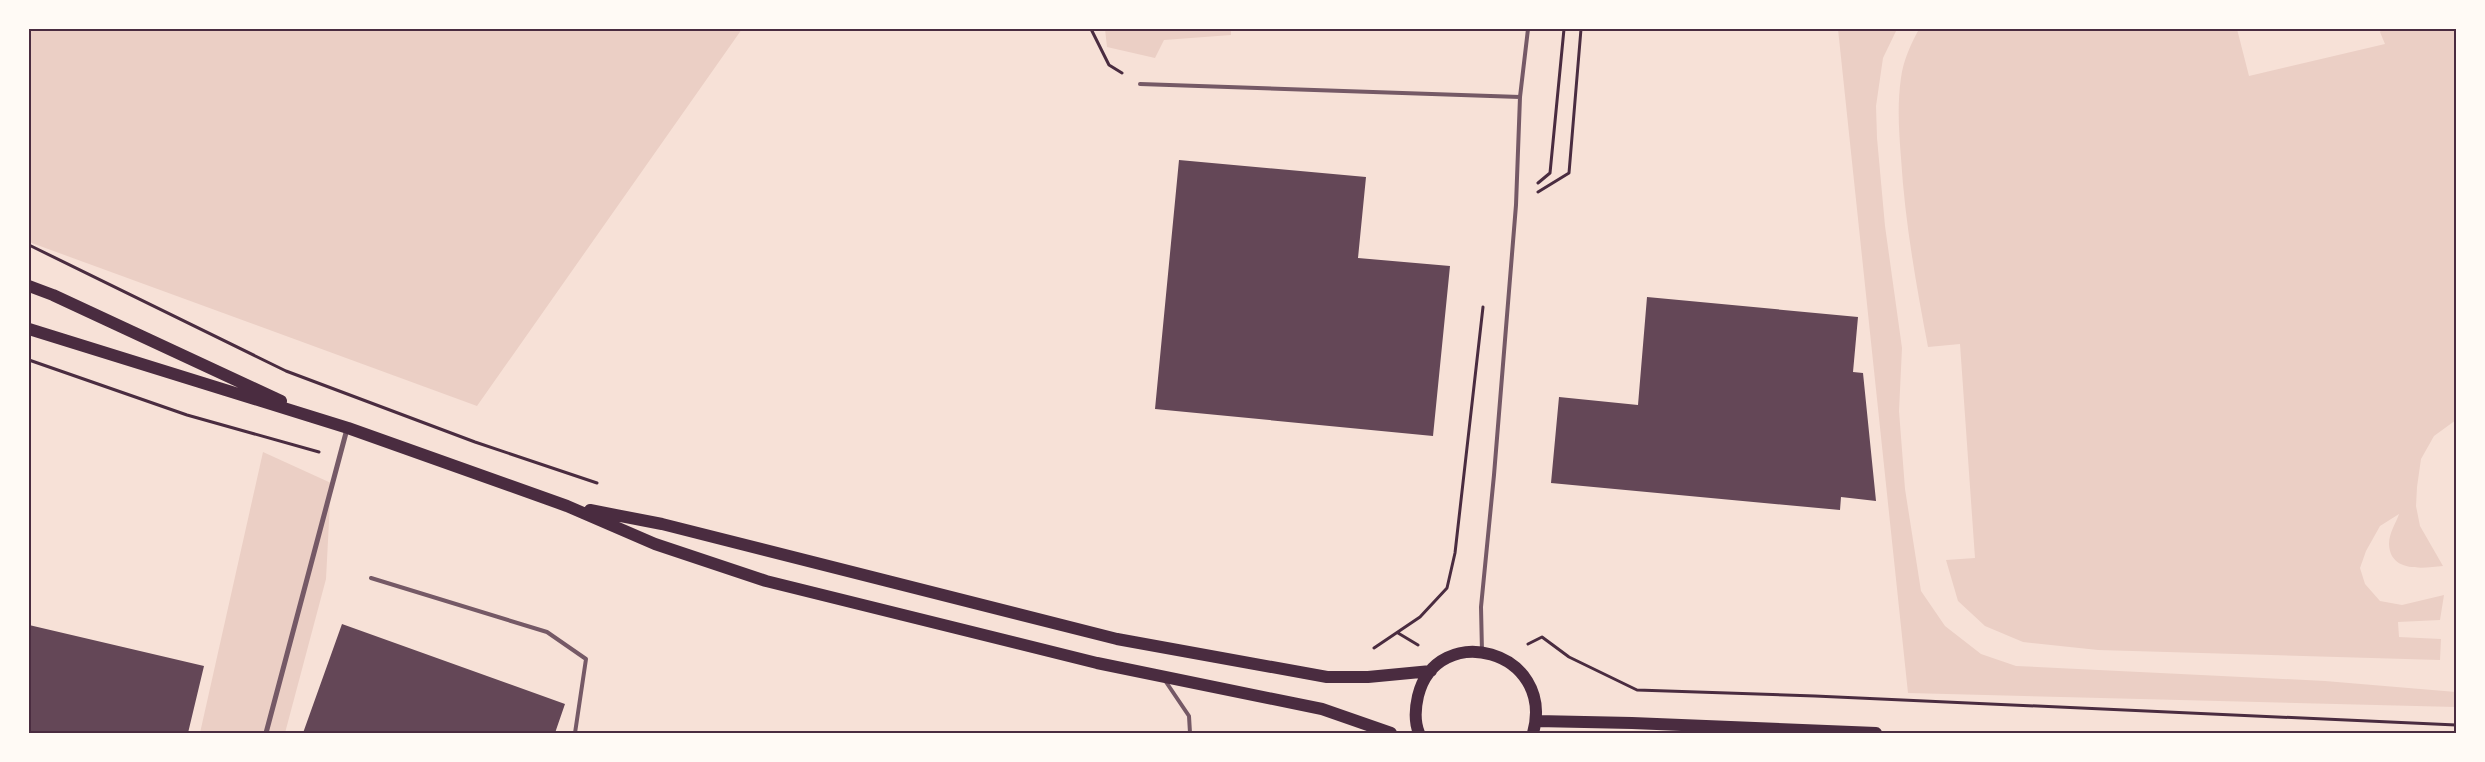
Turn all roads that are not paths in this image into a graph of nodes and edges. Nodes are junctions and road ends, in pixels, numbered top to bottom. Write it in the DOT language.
graph roads {
  1 [pos="1528,29"];
  2 [pos="1140,84"];
  3 [pos="1520,97"];
  4 [pos="29,286"];
  5 [pos="29,329"];
  6 [pos="326,422"];
  7 [pos="348,428"];
  8 [pos="566,506"];
  9 [pos="371,578"];
  10 [pos="1482,652"];
  11 [pos="1431,672"];
  12 [pos="1162,678"];
  13 [pos="1535,727"];
  14 [pos="266,733"];
  15 [pos="574,733"];
  16 [pos="1190,733"];
  17 [pos="1390,733"];
  18 [pos="1419,733"];
  19 [pos="1876,733"];
  1 -- 3 [label="lane"];
  2 -- 3 [label="lane"];
  3 -- 10 [label="lane"];
  4 -- 6 [label="main road"];
  5 -- 6 [label="main road"];
  6 -- 7 [label="main road"];
  7 -- 8 [label="main road"];
  7 -- 14 [label="street"];
  8 -- 11 [label="main road"];
  8 -- 12 [label="main road"];
  9 -- 15 [label="lane"];
  10 -- 11 [label="main road"];
  10 -- 13 [label="main road"];
  11 -- 18 [label="main road"];
  12 -- 16 [label="lane"];
  12 -- 17 [label="main road"];
  13 -- 19 [label="main road"];
}
